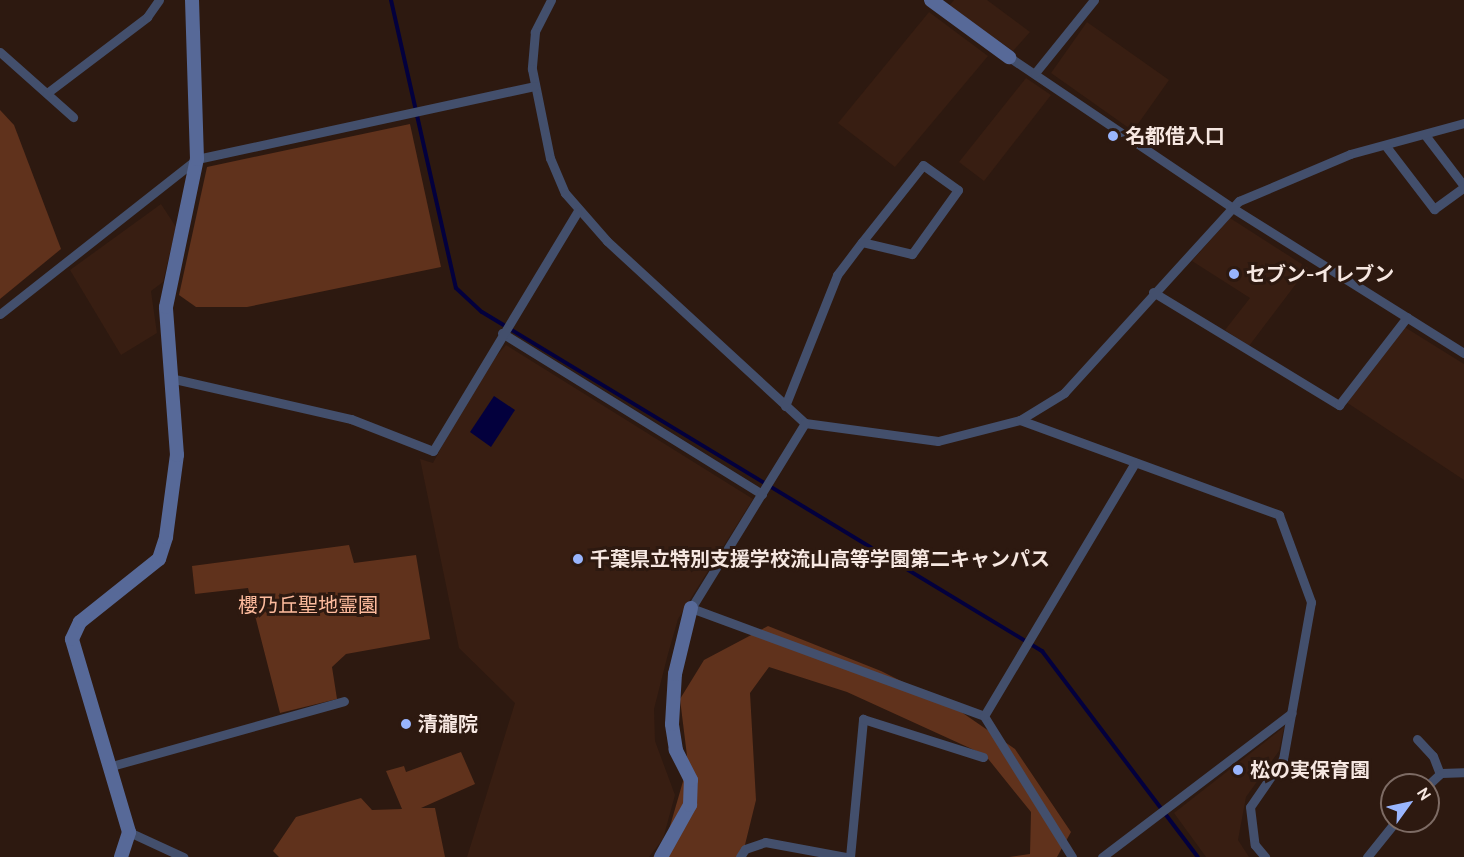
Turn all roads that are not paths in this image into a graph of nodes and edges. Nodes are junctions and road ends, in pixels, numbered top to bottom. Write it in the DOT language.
graph roads {
  1 [pos="159,0"];
  2 [pos="192,0"];
  3 [pos="551,0"];
  4 [pos="931,0"];
  5 [pos="1094,0"];
  6 [pos="0,52"];
  7 [pos="1009,57"];
  8 [pos="1035,74"];
  9 [pos="534,86"];
  10 [pos="47,93"];
  11 [pos="73,117"];
  12 [pos="1464,123"];
  13 [pos="1425,135"];
  14 [pos="1385,145"];
  15 [pos="197,159"];
  16 [pos="1464,187"];
  17 [pos="1231,207"];
  18 [pos="577,212"];
  19 [pos="862,242"];
  20 [pos="1153,292"];
  21 [pos="0,315"];
  22 [pos="1407,317"];
  23 [pos="503,331"];
  24 [pos="1464,353"];
  25 [pos="170,378"];
  26 [pos="785,406"];
  27 [pos="1020,420"];
  28 [pos="805,423"];
  29 [pos="1135,463"];
  30 [pos="763,492"];
  31 [pos="691,608"];
  32 [pos="344,701"];
  33 [pos="1293,713"];
  34 [pos="984,716"];
  35 [pos="1417,739"];
  36 [pos="983,757"];
  37 [pos="108,767"];
  38 [pos="1464,772"];
  39 [pos="1440,773"];
  40 [pos="1440,774"];
  41 [pos="129,832"];
  42 [pos="1386,833"];
  43 [pos="122,857"];
  44 [pos="183,857"];
  45 [pos="662,857"];
  46 [pos="740,857"];
  47 [pos="848,857"];
  48 [pos="1072,857"];
  49 [pos="1102,857"];
  50 [pos="1266,857"];
  51 [pos="1367,857"];
  1 -- 10 [label="street"];
  2 -- 15 [label="street"];
  3 -- 9 [label="street"];
  4 -- 7 [label="street"];
  5 -- 8 [label="street"];
  6 -- 10 [label="street"];
  7 -- 8 [label="street"];
  8 -- 17 [label="street"];
  9 -- 15 [label="street"];
  9 -- 18 [label="street"];
  10 -- 11 [label="street"];
  12 -- 13 [label="street"];
  13 -- 14 [label="street"];
  13 -- 16 [label="street"];
  14 -- 16 [label="street"];
  14 -- 17 [label="street"];
  15 -- 21 [label="street"];
  15 -- 25 [label="street"];
  17 -- 20 [label="street"];
  17 -- 22 [label="street"];
  18 -- 23 [label="street"];
  18 -- 26 [label="street"];
  19 -- 19 [label="street"];
  19 -- 26 [label="street"];
  20 -- 22 [label="street"];
  20 -- 27 [label="street"];
  22 -- 24 [label="street"];
  23 -- 25 [label="street"];
  23 -- 30 [label="street"];
  25 -- 37 [label="street"];
  26 -- 28 [label="street"];
  27 -- 28 [label="street"];
  27 -- 29 [label="street"];
  28 -- 30 [label="street"];
  29 -- 33 [label="street"];
  29 -- 34 [label="street"];
  30 -- 31 [label="street"];
  31 -- 34 [label="street"];
  31 -- 45 [label="street"];
  32 -- 37 [label="street"];
  33 -- 49 [label="street"];
  33 -- 50 [label="street"];
  34 -- 48 [label="street"];
  35 -- 39 [label="street"];
  36 -- 47 [label="street"];
  37 -- 41 [label="street"];
  38 -- 40 [label="street"];
  41 -- 43 [label="street"];
  41 -- 44 [label="street"];
  42 -- 51 [label="street"];
  46 -- 47 [label="street"];
}
